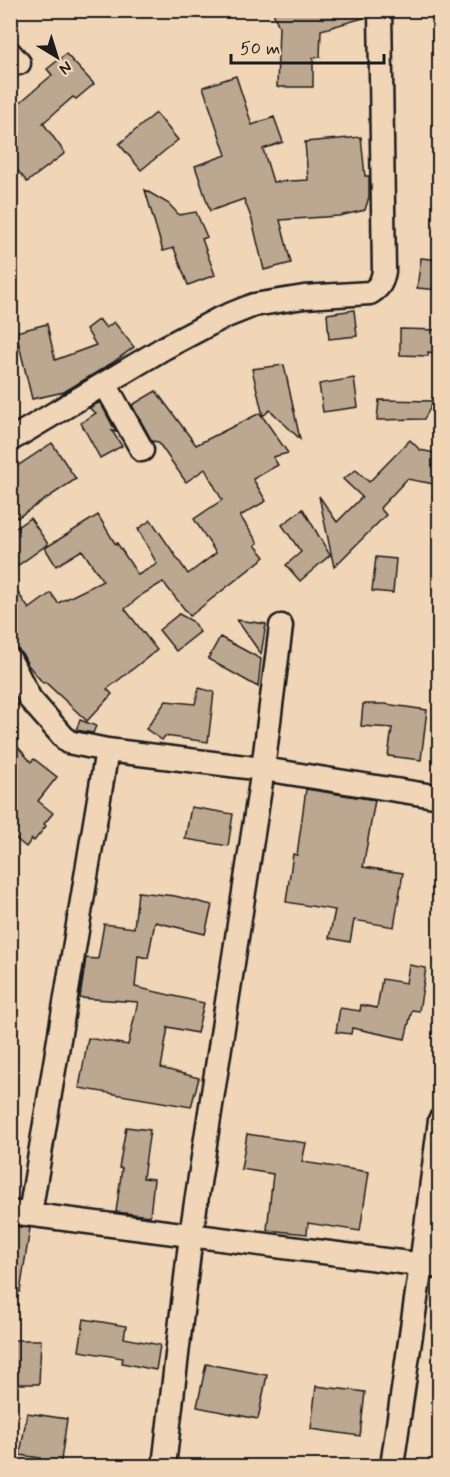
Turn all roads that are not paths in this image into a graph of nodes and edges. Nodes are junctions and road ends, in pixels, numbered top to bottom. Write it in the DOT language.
graph roads {
  1 [pos="380,10"];
  2 [pos="105,384"];
  3 [pos="10,440"];
  4 [pos="142,450"];
  5 [pos="280,626"];
  6 [pos="10,660"];
  7 [pos="106,750"];
  8 [pos="263,769"];
  9 [pos="440,797"];
  10 [pos="440,1120"];
  11 [pos="20,1213"];
  12 [pos="191,1235"];
  13 [pos="430,1266"];
  14 [pos="164,1467"];
  15 [pos="392,1467"];
  1 -- 2 [label="street"];
  2 -- 3 [label="street"];
  2 -- 4 [label="street"];
  5 -- 8 [label="street"];
  6 -- 7 [label="street"];
  7 -- 8 [label="street"];
  7 -- 11 [label="street"];
  8 -- 9 [label="street"];
  8 -- 12 [label="street"];
  10 -- 13 [label="street"];
  11 -- 12 [label="street"];
  12 -- 13 [label="street"];
  12 -- 14 [label="street"];
  13 -- 15 [label="street"];
}
